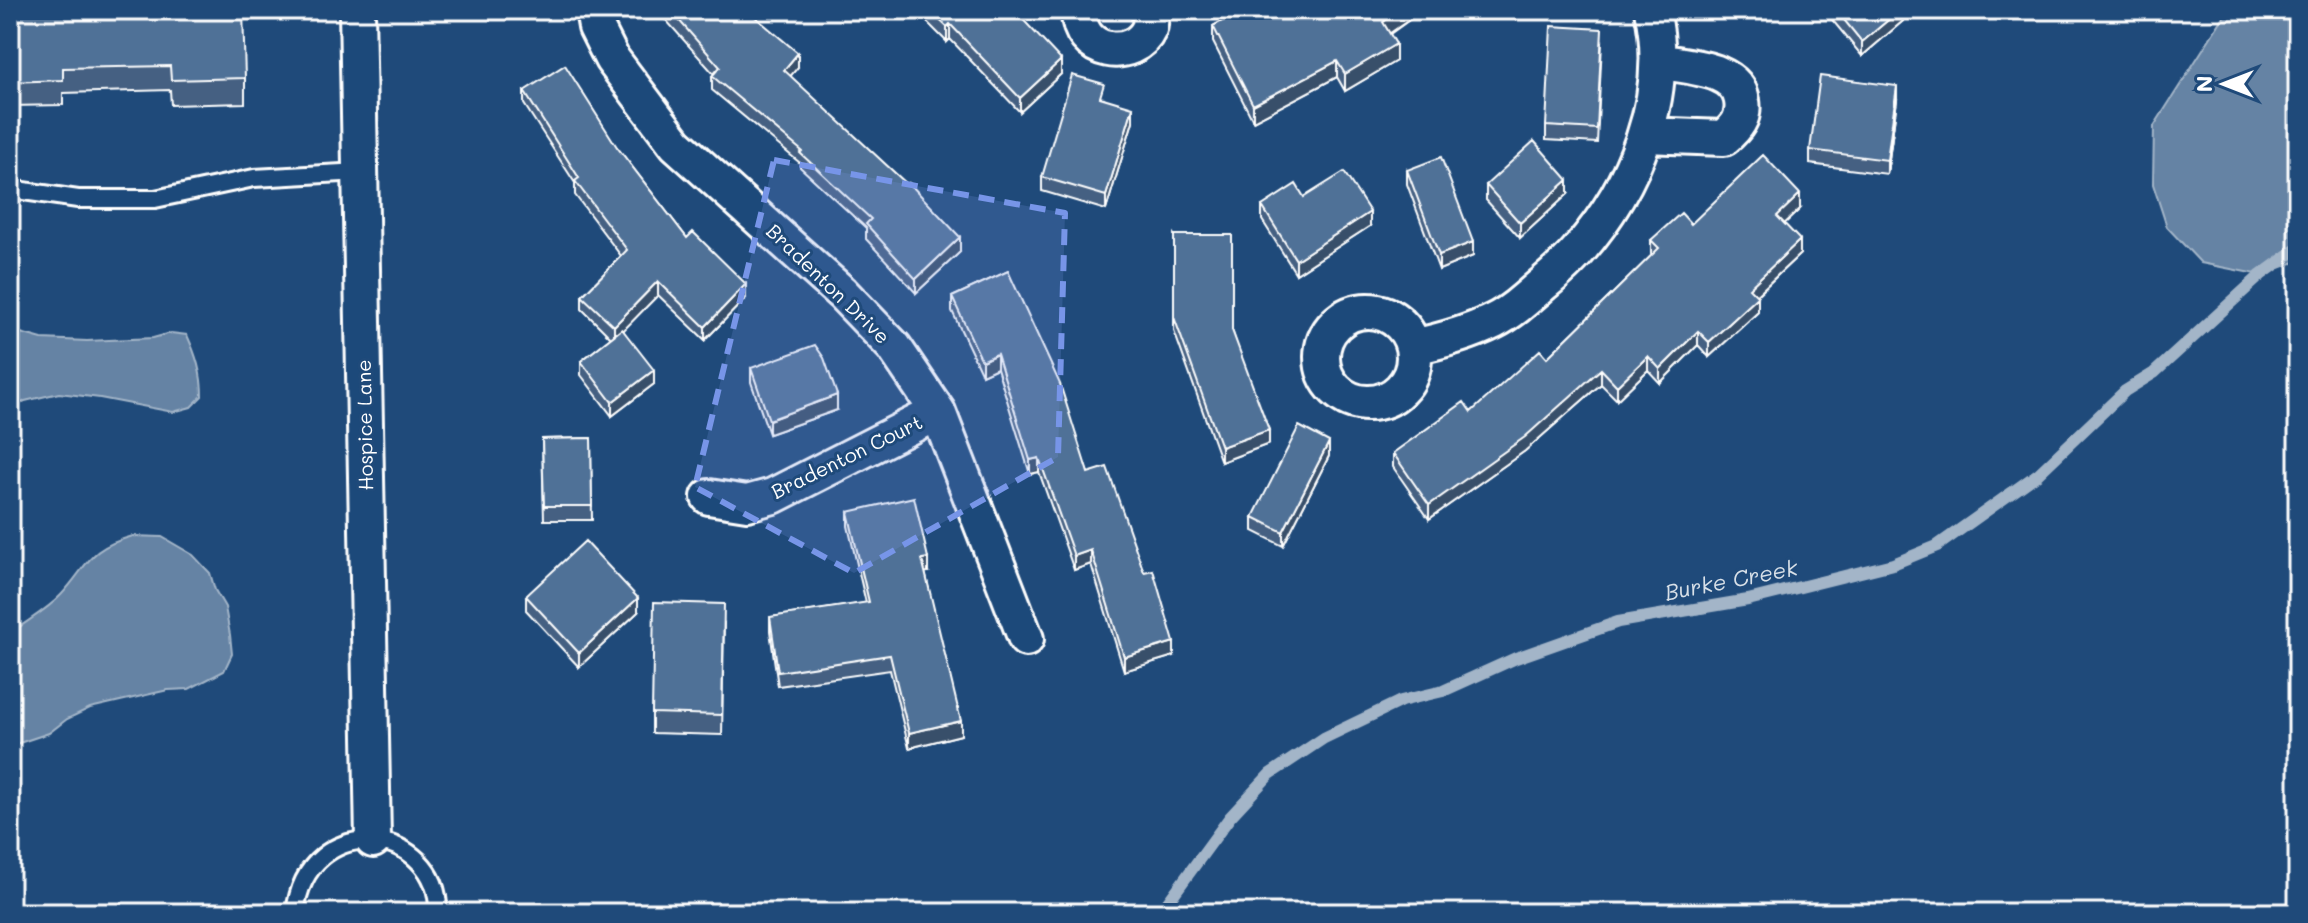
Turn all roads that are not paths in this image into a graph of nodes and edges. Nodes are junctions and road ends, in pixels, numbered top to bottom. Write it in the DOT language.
graph roads {
  1 [pos="357,10"];
  2 [pos="593,10"];
  3 [pos="1079,10"];
  4 [pos="1151,10"];
  5 [pos="1652,10"];
  6 [pos="1659,61"];
  7 [pos="1645,135"];
  8 [pos="360,172"];
  9 [pos="10,189"];
  10 [pos="1413,347"];
  11 [pos="938,412"];
  12 [pos="709,497"];
  13 [pos="1026,639"];
  14 [pos="373,840"];
  15 [pos="295,913"];
  16 [pos="438,913"];
  1 -- 8 [label="street, Hospice Lane"];
  2 -- 11 [label="street, Bradenton Drive"];
  3 -- 4 [label="street"];
  5 -- 6 [label="street"];
  6 -- 7 [label="street"];
  6 -- 7 [label="street"];
  7 -- 10 [label="street"];
  8 -- 9 [label="lane"];
  8 -- 14 [label="street, Hospice Lane"];
  11 -- 12 [label="street, Bradenton Court"];
  11 -- 13 [label="street, Bradenton Drive"];
  14 -- 15 [label="lane"];
  14 -- 16 [label="lane"];
}
